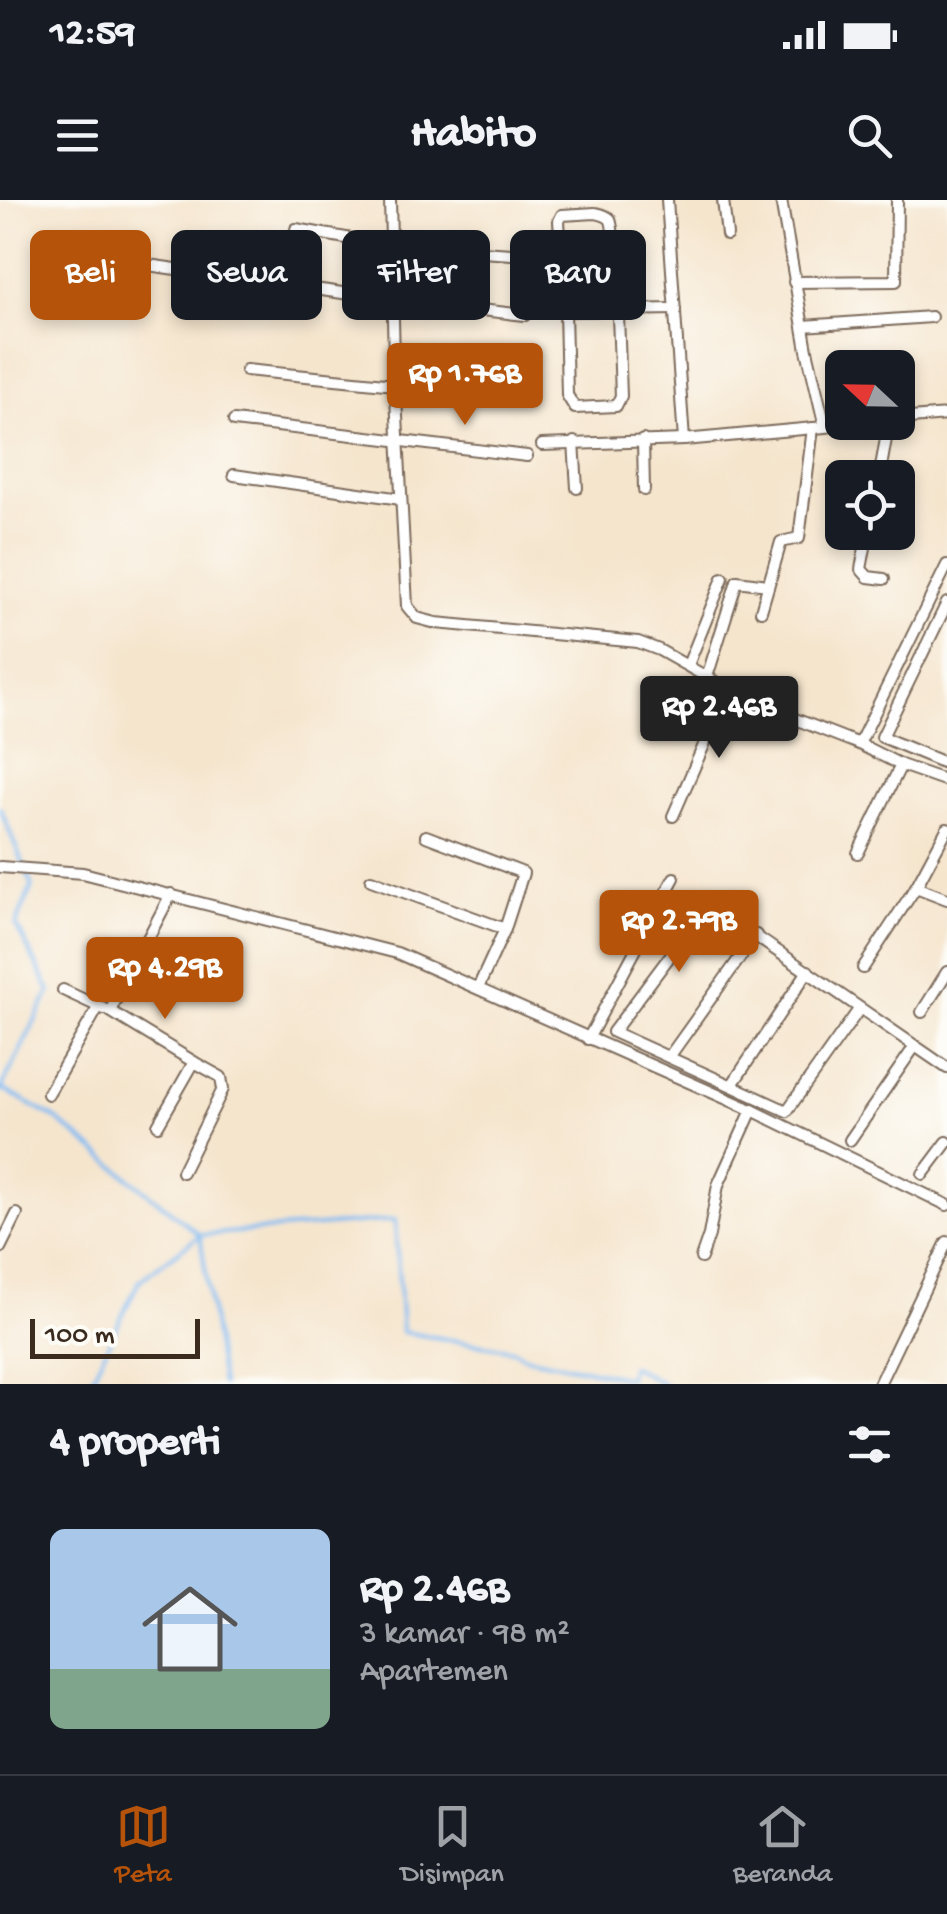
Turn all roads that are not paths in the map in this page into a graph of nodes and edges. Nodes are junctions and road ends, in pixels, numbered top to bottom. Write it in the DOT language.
graph roads {
  1 [pos="390,200"];
  2 [pos="667,200"];
  3 [pos="722,200"];
  4 [pos="782,200"];
  5 [pos="897,200"];
  6 [pos="296,228"];
  7 [pos="390,230"];
  8 [pos="559,230"];
  9 [pos="613,230"];
  10 [pos="727,235"];
  11 [pos="342,237"];
  12 [pos="151,265"];
  13 [pos="794,282"];
  14 [pos="342,293"];
  15 [pos="675,309"];
  16 [pos="646,310"];
  17 [pos="931,317"];
  18 [pos="392,320"];
  19 [pos="566,320"];
  20 [pos="616,320"];
  21 [pos="804,326"];
  22 [pos="246,370"];
  23 [pos="395,388"];
  24 [pos="510,398"];
  25 [pos="947,414"];
  26 [pos="915,418"];
  27 [pos="234,421"];
  28 [pos="825,427"];
  29 [pos="819,428"];
  30 [pos="398,439"];
  31 [pos="644,440"];
  32 [pos="684,440"];
  33 [pos="574,442"];
  34 [pos="542,445"];
  35 [pos="527,456"];
  36 [pos="234,475"];
  37 [pos="577,488"];
  38 [pos="644,490"];
  39 [pos="401,499"];
  40 [pos="865,550"];
  41 [pos="947,565"];
  42 [pos="723,578"];
  43 [pos="884,580"];
  44 [pos="768,585"];
  45 [pos="947,603"];
  46 [pos="761,610"];
  47 [pos="688,666"];
  48 [pos="707,677"];
  49 [pos="728,690"];
  50 [pos="858,744"];
  51 [pos="946,761"];
  52 [pos="901,765"];
  53 [pos="947,781"];
  54 [pos="673,816"];
  55 [pos="947,829"];
  56 [pos="426,836"];
  57 [pos="858,853"];
  58 [pos="2,867"];
  59 [pos="674,878"];
  60 [pos="372,880"];
  61 [pos="916,887"];
  62 [pos="171,894"];
  63 [pos="947,899"];
  64 [pos="505,929"];
  65 [pos="756,935"];
  66 [pos="863,968"];
  67 [pos="808,971"];
  68 [pos="947,972"];
  69 [pos="478,988"];
  70 [pos="62,990"];
  71 [pos="860,1008"];
  72 [pos="104,1009"];
  73 [pos="922,1012"];
  74 [pos="588,1039"];
  75 [pos="915,1046"];
  76 [pos="670,1057"];
  77 [pos="194,1062"];
  78 [pos="947,1068"];
  79 [pos="732,1084"];
  80 [pos="48,1094"];
  81 [pos="752,1110"];
  82 [pos="158,1125"];
  83 [pos="850,1140"];
  84 [pos="947,1142"];
  85 [pos="182,1172"];
  86 [pos="923,1174"];
  87 [pos="947,1205"];
  88 [pos="17,1214"];
  89 [pos="947,1242"];
  90 [pos="0,1248"];
  91 [pos="701,1258"];
  92 [pos="936,1262"];
  93 [pos="947,1270"];
  94 [pos="879,1384"];
  1 -- 7 [label="street"];
  2 -- 15 [label="street"];
  3 -- 10 [label="street"];
  4 -- 13 [label="street"];
  5 -- 13 [label="street"];
  6 -- 11 [label="street"];
  8 -- 9 [label="street"];
  12 -- 14 [label="street"];
  13 -- 21 [label="street"];
  15 -- 16 [label="street"];
  15 -- 32 [label="street"];
  17 -- 21 [label="street"];
  18 -- 23 [label="street"];
  19 -- 20 [label="street"];
  21 -- 29 [label="street"];
  22 -- 23 [label="street"];
  23 -- 24 [label="street"];
  23 -- 30 [label="street"];
  25 -- 26 [label="street"];
  27 -- 30 [label="street"];
  28 -- 29 [label="street"];
  29 -- 32 [label="street"];
  29 -- 44 [label="street"];
  30 -- 35 [label="street"];
  30 -- 39 [label="street"];
  31 -- 32 [label="street"];
  31 -- 33 [label="street"];
  31 -- 38 [label="street"];
  33 -- 34 [label="street"];
  33 -- 37 [label="street"];
  36 -- 39 [label="street"];
  39 -- 47 [label="street"];
  40 -- 43 [label="street"];
  41 -- 50 [label="street"];
  42 -- 47 [label="street"];
  44 -- 46 [label="street"];
  44 -- 48 [label="street"];
  45 -- 51 [label="street"];
  47 -- 48 [label="street"];
  48 -- 49 [label="street"];
  49 -- 50 [label="street"];
  49 -- 54 [label="street"];
  50 -- 52 [label="street"];
  52 -- 53 [label="street"];
  52 -- 57 [label="street"];
  55 -- 61 [label="street"];
  56 -- 64 [label="street"];
  58 -- 62 [label="street"];
  59 -- 74 [label="street"];
  60 -- 64 [label="street"];
  61 -- 63 [label="street"];
  61 -- 66 [label="street"];
  62 -- 69 [label="street"];
  62 -- 72 [label="street"];
  64 -- 69 [label="street"];
  65 -- 67 [label="street"];
  65 -- 76 [label="street"];
  65 -- 76 [label="street"];
  67 -- 71 [label="street"];
  67 -- 79 [label="street"];
  68 -- 73 [label="street"];
  69 -- 74 [label="street"];
  70 -- 72 [label="street"];
  71 -- 75 [label="street"];
  71 -- 79 [label="street"];
  72 -- 77 [label="street"];
  72 -- 80 [label="street"];
  74 -- 81 [label="street"];
  75 -- 78 [label="street"];
  75 -- 83 [label="street"];
  76 -- 79 [label="street"];
  77 -- 82 [label="street"];
  77 -- 85 [label="street"];
  81 -- 87 [label="street"];
  81 -- 91 [label="street"];
  84 -- 86 [label="street"];
  88 -- 90 [label="street"];
  89 -- 92 [label="street"];
  92 -- 93 [label="street"];
  92 -- 94 [label="street"];
}
